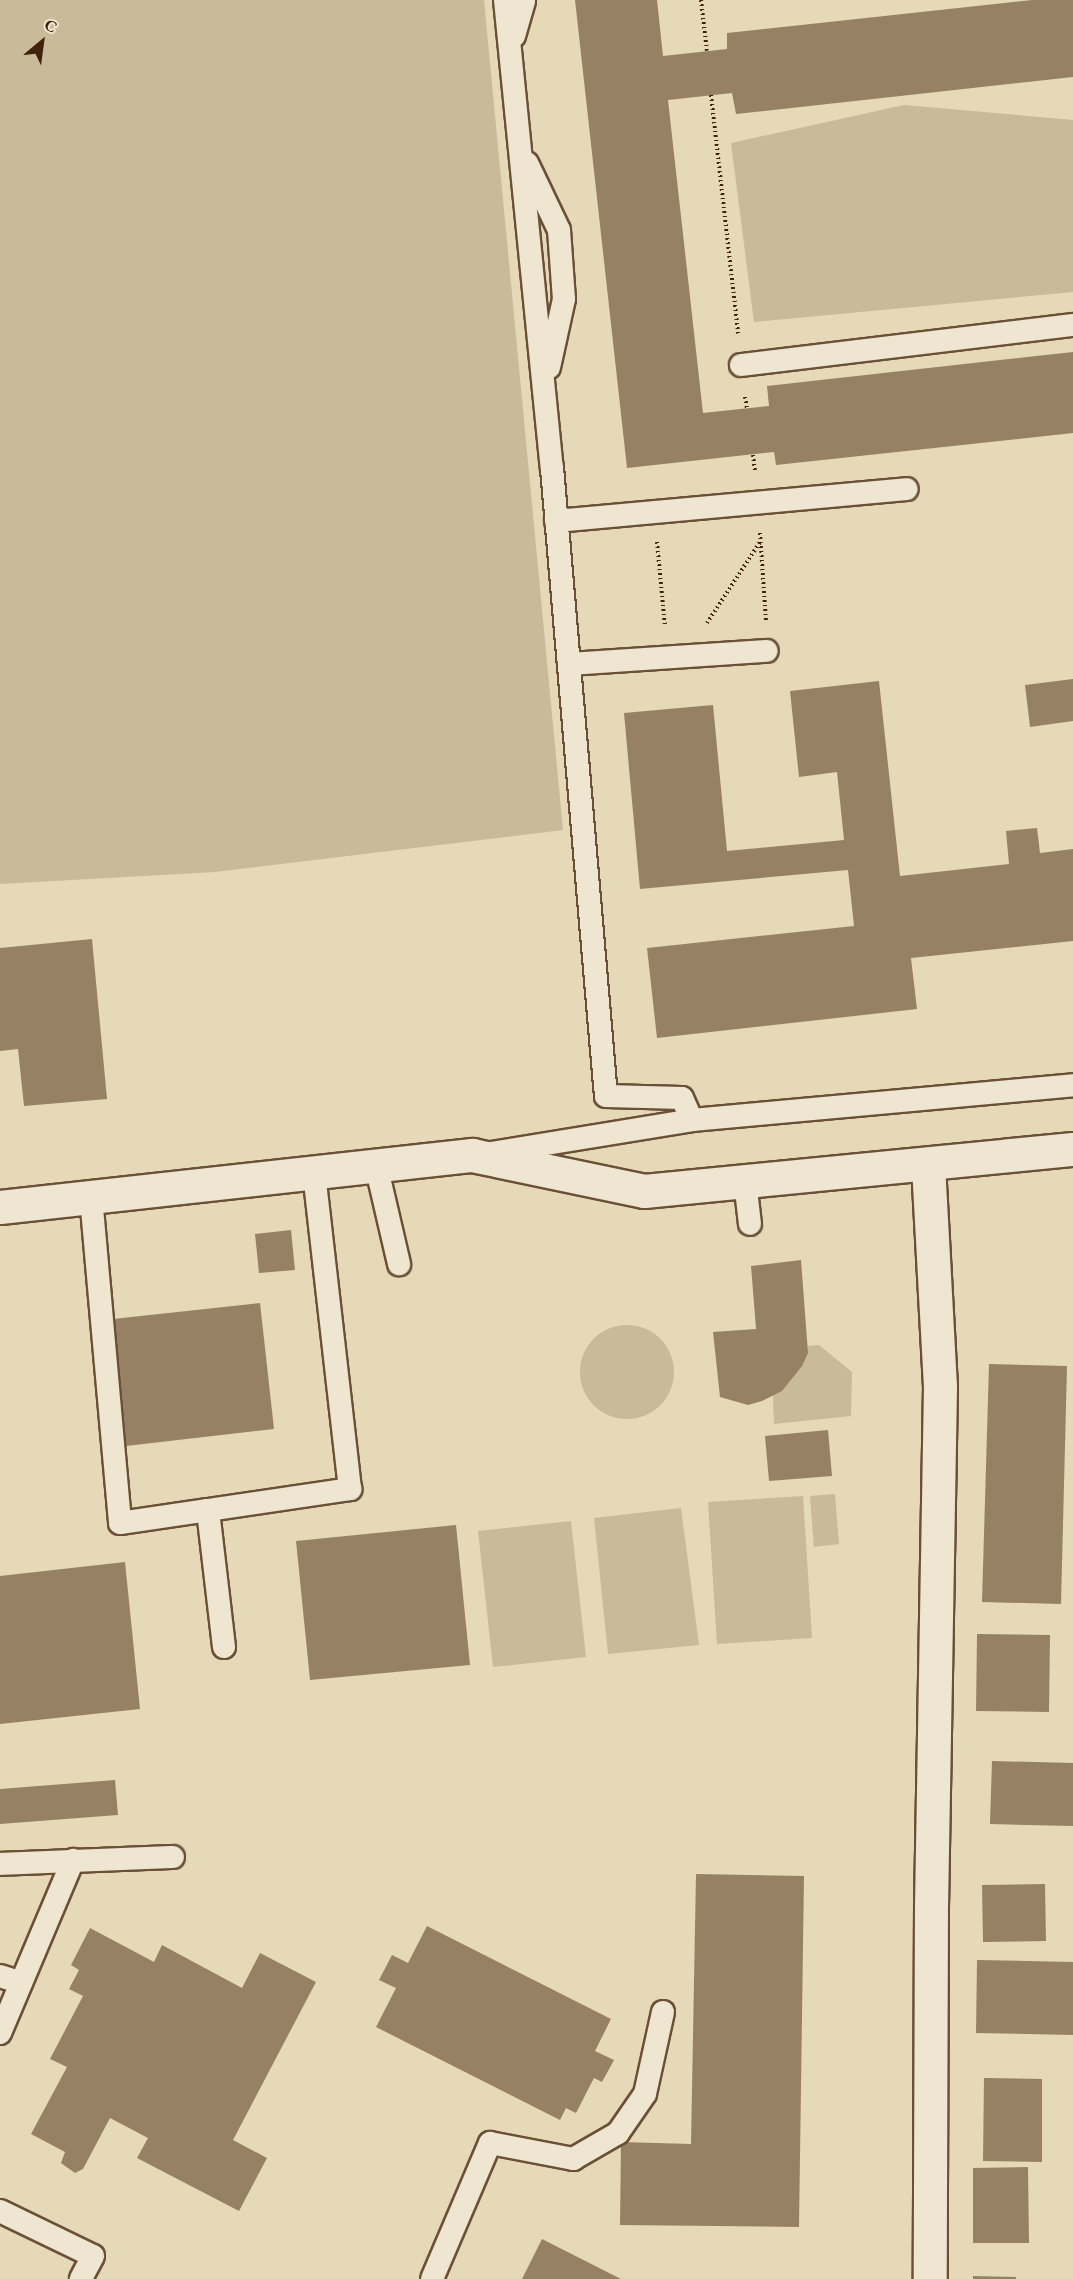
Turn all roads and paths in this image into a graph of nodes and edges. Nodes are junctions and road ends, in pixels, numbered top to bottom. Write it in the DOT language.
graph roads {
  1 [pos="505,0"];
  2 [pos="524,0"];
  3 [pos="701,0"];
  4 [pos="510,50"];
  5 [pos="707,51"];
  6 [pos="711,95"];
  7 [pos="520,148"];
  8 [pos="1073,326"];
  9 [pos="741,364"];
  10 [pos="544,389"];
  11 [pos="747,408"];
  12 [pos="907,489"];
  13 [pos="758,502"];
  14 [pos="654,512"];
  15 [pos="556,521"];
  16 [pos="761,541"];
  17 [pos="767,651"];
  18 [pos="676,657"];
  19 [pos="569,664"];
  20 [pos="1073,1085"];
  21 [pos="606,1096"];
  22 [pos="693,1120"];
  23 [pos="610,1135"];
  24 [pos="1073,1149"];
  25 [pos="472,1155"];
  26 [pos="928,1165"];
  27 [pos="376,1166"];
  28 [pos="314,1172"];
  29 [pos="745,1181"];
  30 [pos="91,1197"];
  31 [pos="0,1207"];
  32 [pos="750,1224"];
  33 [pos="399,1264"];
  34 [pos="208,1510"];
  35 [pos="224,1647"];
  36 [pos="173,1857"];
  37 [pos="73,1860"];
  38 [pos="0,1864"];
  39 [pos="11,1979"];
  40 [pos="663,2012"];
  41 [pos="0,2033"];
  42 [pos="0,2211"];
  43 [pos="81,2279"];
  44 [pos="432,2279"];
  45 [pos="930,2279"];
  1 -- 4 [label="lane"];
  2 -- 4 [label="lane"];
  3 -- 5 [label="path"];
  4 -- 7 [label="lane"];
  6 -- 9 [label="path"];
  7 -- 10 [label="lane"];
  7 -- 10 [label="lane"];
  8 -- 9 [label="lane"];
  9 -- 11 [label="path"];
  10 -- 15 [label="lane"];
  12 -- 13 [label="lane"];
  13 -- 14 [label="lane"];
  13 -- 16 [label="path"];
  14 -- 15 [label="lane"];
  14 -- 18 [label="path"];
  15 -- 19 [label="lane"];
  16 -- 17 [label="path"];
  16 -- 18 [label="path"];
  17 -- 18 [label="lane"];
  18 -- 19 [label="lane"];
  19 -- 21 [label="lane"];
  20 -- 22 [label="lane"];
  21 -- 22 [label="lane"];
  21 -- 23 [label="lane"];
  22 -- 23 [label="lane"];
  23 -- 25 [label="lane"];
  24 -- 26 [label="street"];
  25 -- 27 [label="street"];
  25 -- 29 [label="street"];
  26 -- 29 [label="street"];
  26 -- 45 [label="street"];
  27 -- 28 [label="street"];
  27 -- 33 [label="lane"];
  28 -- 30 [label="street"];
  28 -- 34 [label="lane"];
  29 -- 32 [label="lane"];
  30 -- 31 [label="street"];
  30 -- 34 [label="lane"];
  34 -- 35 [label="lane"];
  36 -- 37 [label="lane"];
  37 -- 38 [label="lane"];
  37 -- 39 [label="lane"];
  39 -- 41 [label="lane"];
  40 -- 44 [label="lane"];
  42 -- 43 [label="lane"];
}
